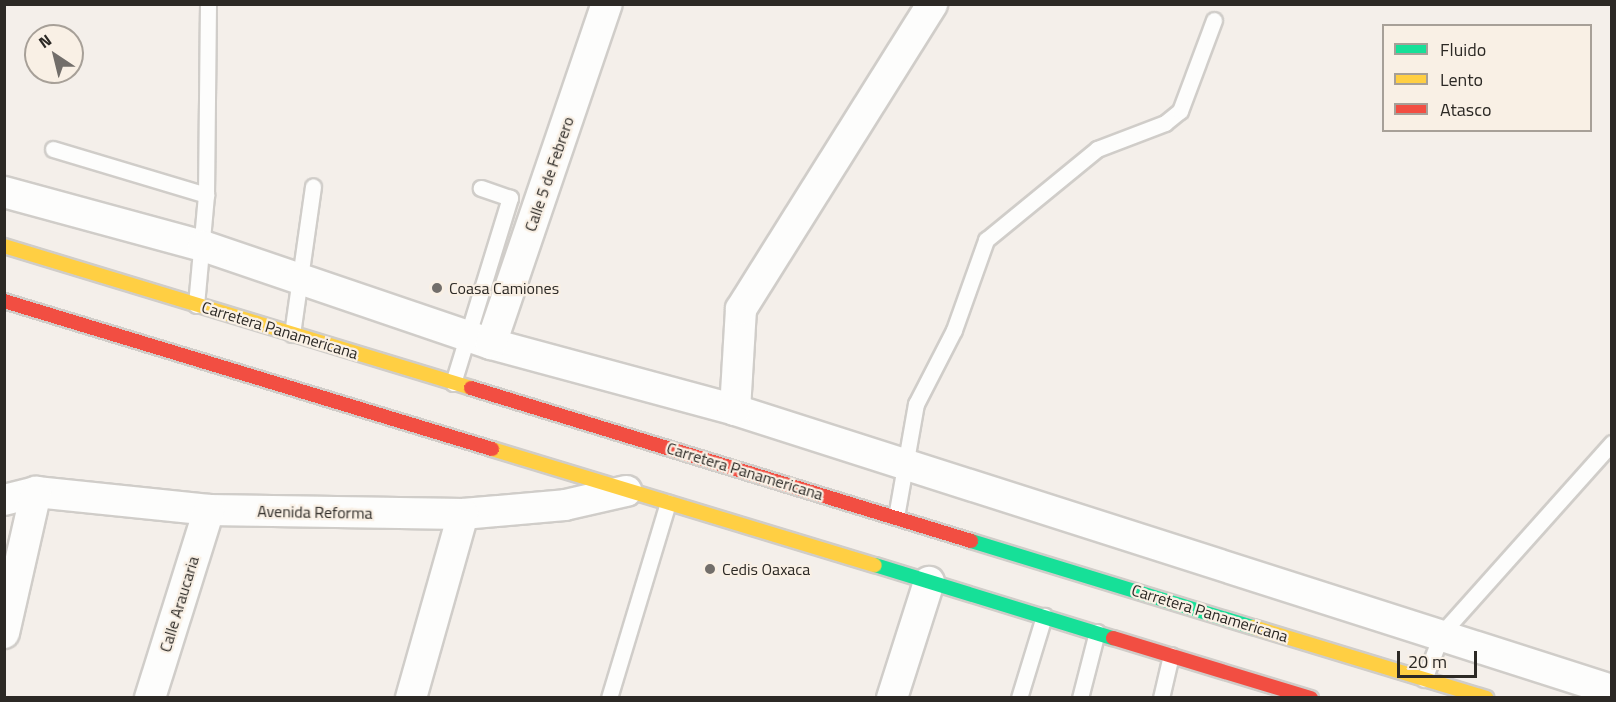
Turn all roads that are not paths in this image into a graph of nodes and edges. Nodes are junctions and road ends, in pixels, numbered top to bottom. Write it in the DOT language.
graph roads {
  1 [pos="208,4"];
  2 [pos="607,4"];
  3 [pos="932,4"];
  4 [pos="1214,20"];
  5 [pos="52,149"];
  6 [pos="313,186"];
  7 [pos="481,188"];
  8 [pos="4,192"];
  9 [pos="206,195"];
  10 [pos="4,246"];
  11 [pos="203,246"];
  12 [pos="301,279"];
  13 [pos="4,301"];
  14 [pos="196,305"];
  15 [pos="292,334"];
  16 [pos="479,340"];
  17 [pos="453,383"];
  18 [pos="735,410"];
  19 [pos="1611,443"];
  20 [pos="906,466"];
  21 [pos="626,491"];
  22 [pos="36,492"];
  23 [pos="4,500"];
  24 [pos="668,503"];
  25 [pos="209,510"];
  26 [pos="463,514"];
  27 [pos="896,516"];
  28 [pos="929,582"];
  29 [pos="1044,616"];
  30 [pos="1097,632"];
  31 [pos="4,633"];
  32 [pos="1442,633"];
  33 [pos="1171,654"];
  34 [pos="1424,679"];
  35 [pos="1611,690"];
  36 [pos="150,698"];
  37 [pos="411,698"];
  38 [pos="609,698"];
  39 [pos="892,698"];
  40 [pos="1019,698"];
  41 [pos="1080,698"];
  42 [pos="1161,698"];
  43 [pos="1311,698"];
  44 [pos="1486,698"];
  1 -- 9 [label="lane"];
  2 -- 16 [label="street, Calle 5 de Febrero"];
  3 -- 18 [label="street"];
  4 -- 20 [label="lane"];
  5 -- 9 [label="lane"];
  6 -- 12 [label="lane"];
  7 -- 16 [label="lane"];
  8 -- 11 [label="street"];
  9 -- 11 [label="lane"];
  10 -- 14 [label="highway, Carretera Panamericana"];
  11 -- 12 [label="street"];
  11 -- 14 [label="lane"];
  12 -- 15 [label="lane"];
  12 -- 16 [label="street"];
  13 -- 21 [label="highway"];
  14 -- 15 [label="highway, Carretera Panamericana"];
  15 -- 17 [label="highway, Carretera Panamericana"];
  16 -- 17 [label="lane"];
  16 -- 18 [label="street"];
  17 -- 27 [label="highway, Carretera Panamericana"];
  18 -- 20 [label="street"];
  19 -- 32 [label="lane"];
  20 -- 27 [label="lane"];
  20 -- 32 [label="street"];
  21 -- 24 [label="highway"];
  21 -- 26 [label="street, Avenida Reforma"];
  22 -- 23 [label="street, Avenida Reforma"];
  22 -- 25 [label="street, Avenida Reforma"];
  22 -- 31 [label="street"];
  24 -- 28 [label="highway"];
  24 -- 38 [label="lane"];
  25 -- 26 [label="street, Avenida Reforma"];
  25 -- 36 [label="street, Calle Araucaria"];
  26 -- 37 [label="street"];
  27 -- 34 [label="highway, Carretera Panamericana"];
  28 -- 29 [label="highway"];
  28 -- 39 [label="street"];
  29 -- 30 [label="highway"];
  29 -- 40 [label="lane"];
  30 -- 33 [label="highway"];
  30 -- 41 [label="lane"];
  32 -- 34 [label="lane"];
  32 -- 35 [label="street"];
  33 -- 42 [label="lane"];
  33 -- 43 [label="highway"];
  34 -- 44 [label="highway, Carretera Panamericana"];
}
